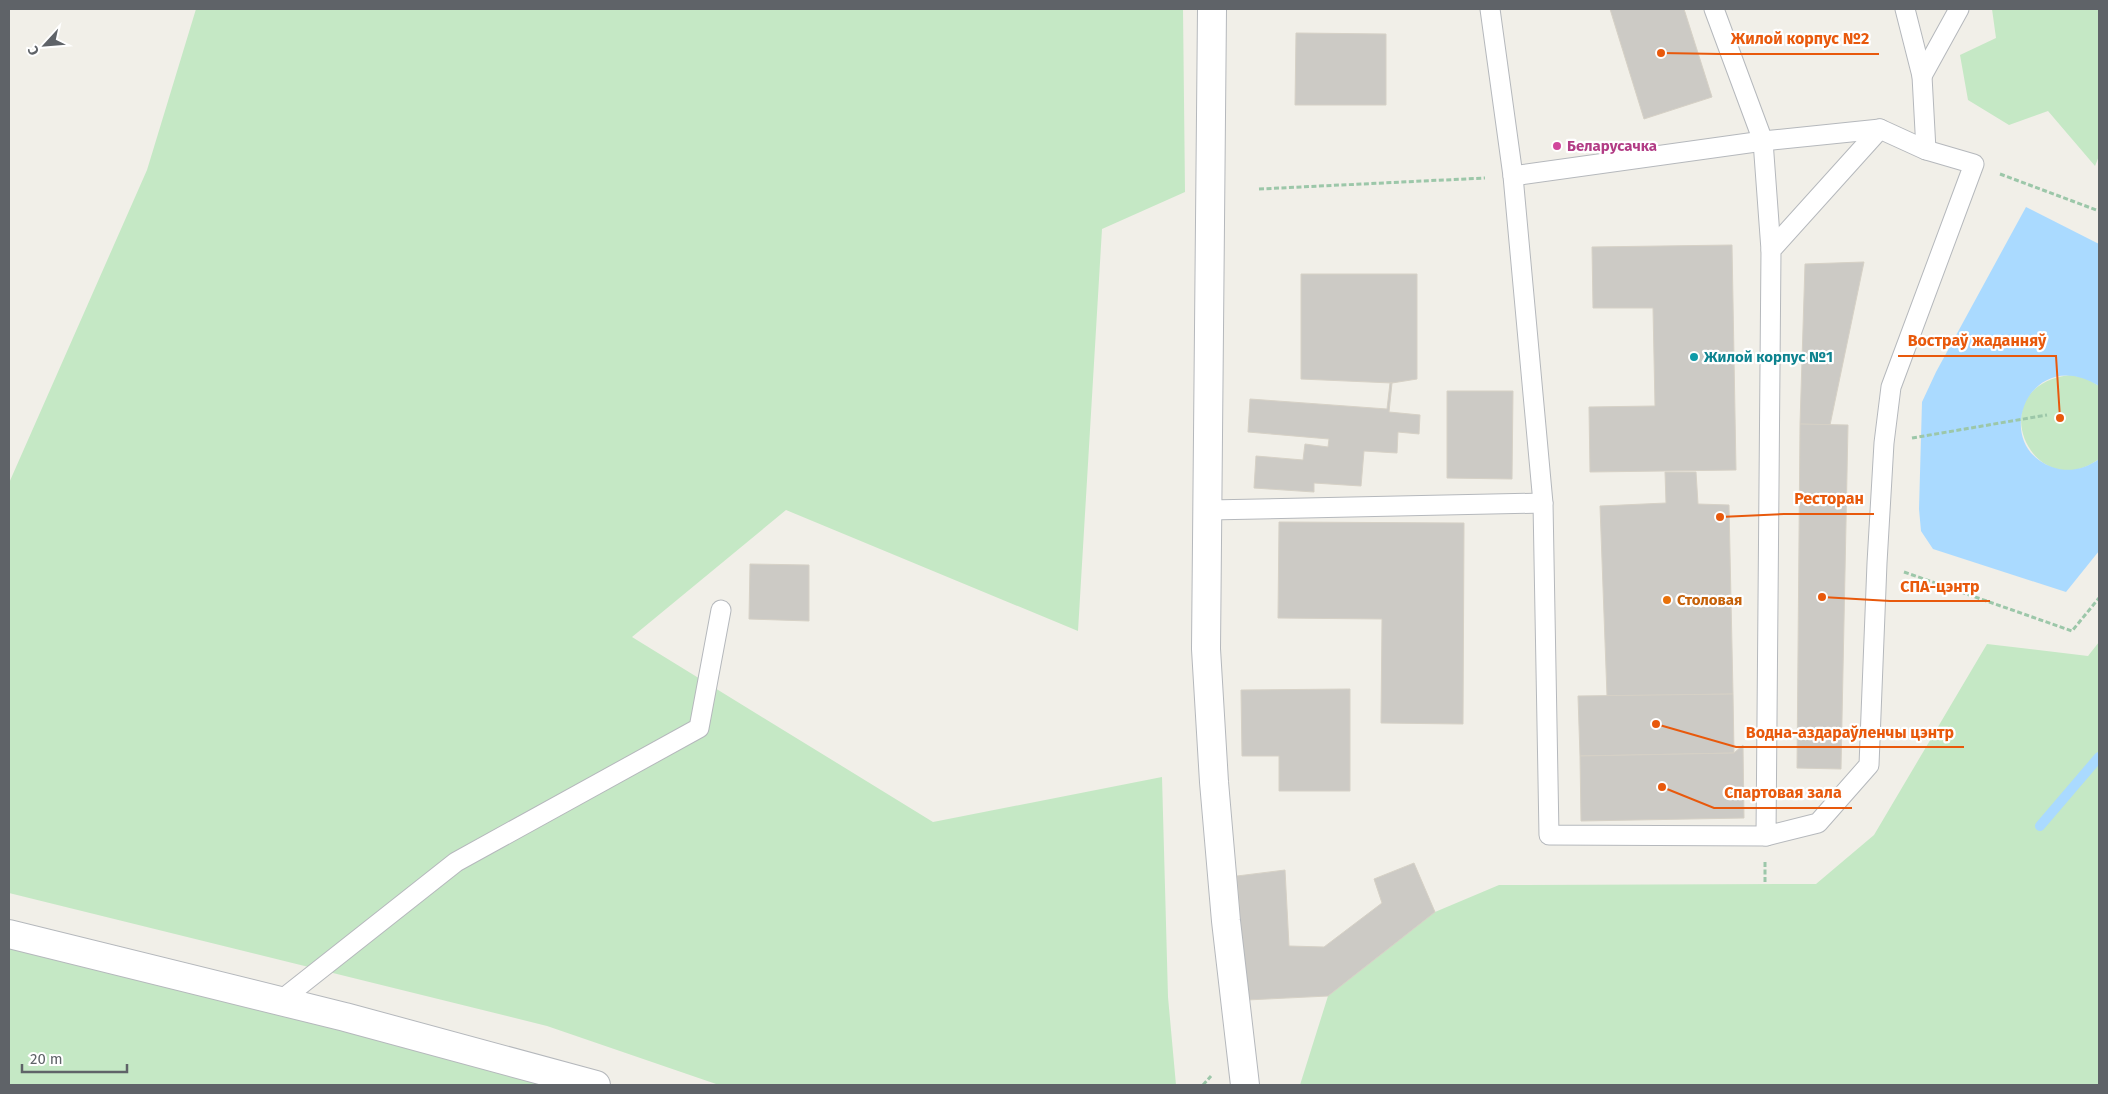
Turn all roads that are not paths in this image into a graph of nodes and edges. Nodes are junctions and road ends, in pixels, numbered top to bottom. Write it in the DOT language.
graph roads {
  1 [pos="1212,9"];
  2 [pos="1490,9"];
  3 [pos="1714,9"];
  4 [pos="1905,9"];
  5 [pos="1959,9"];
  6 [pos="1922,76"];
  7 [pos="1880,129"];
  8 [pos="1763,141"];
  9 [pos="1926,150"];
  10 [pos="1513,176"];
  11 [pos="1771,250"];
  12 [pos="1543,503"];
  13 [pos="1208,510"];
  14 [pos="721,610"];
  15 [pos="1766,836"];
  16 [pos="9,934"];
  17 [pos="280,1001"];
  18 [pos="596,1085"];
  19 [pos="1245,1085"];
  1 -- 13 [label="street"];
  2 -- 10 [label="lane"];
  3 -- 8 [label="lane"];
  4 -- 6 [label="lane"];
  5 -- 6 [label="lane"];
  6 -- 9 [label="lane"];
  7 -- 8 [label="lane"];
  7 -- 9 [label="lane"];
  7 -- 11 [label="lane"];
  8 -- 10 [label="lane"];
  8 -- 11 [label="lane"];
  9 -- 15 [label="lane"];
  10 -- 12 [label="lane"];
  11 -- 15 [label="lane"];
  12 -- 13 [label="lane"];
  12 -- 15 [label="lane"];
  13 -- 19 [label="street"];
  14 -- 17 [label="lane"];
  16 -- 17 [label="street"];
  17 -- 18 [label="street"];
}
